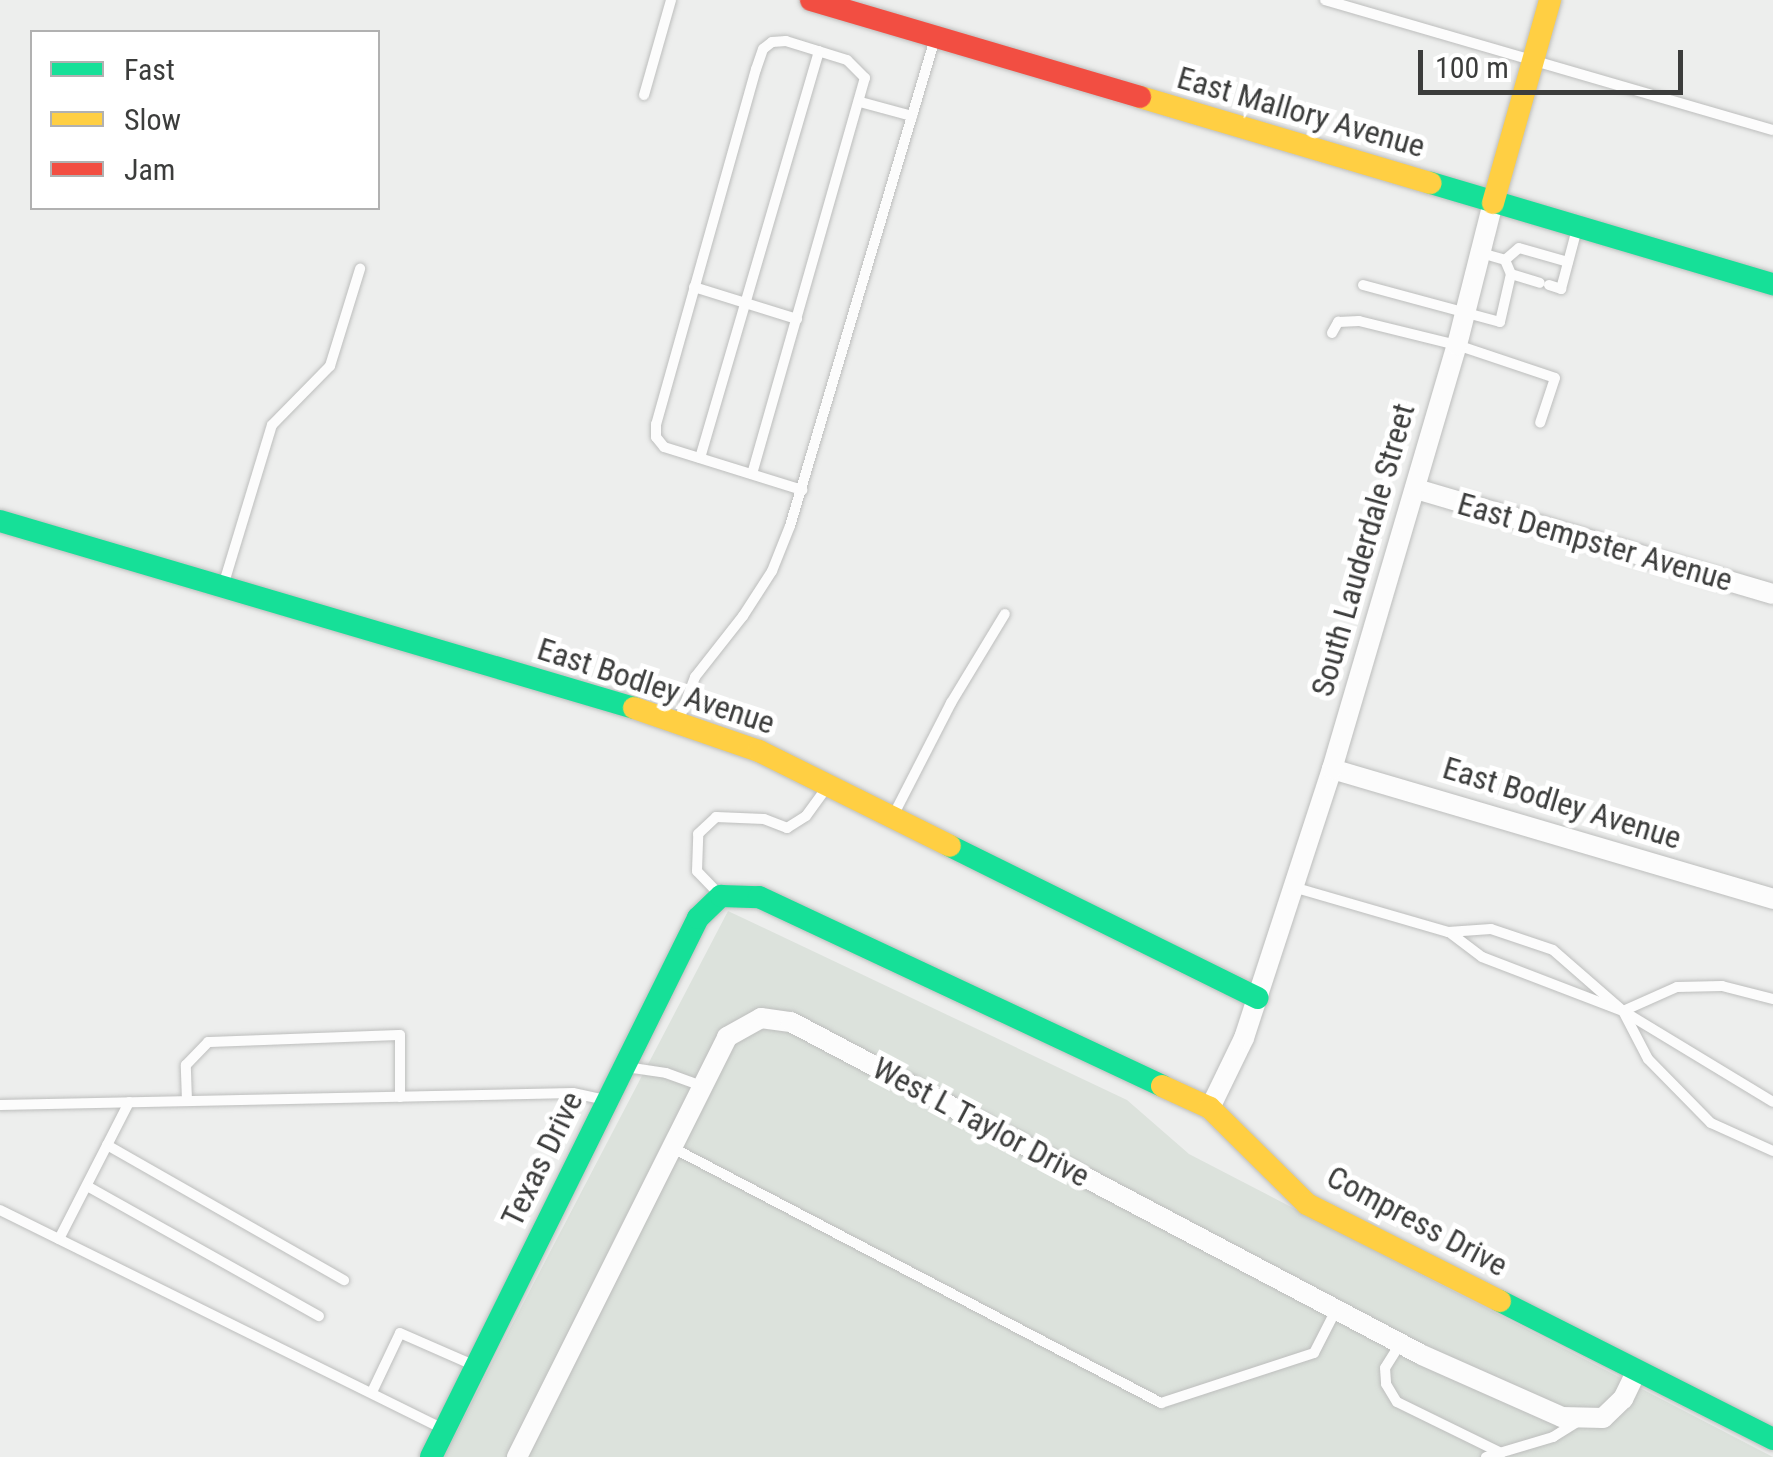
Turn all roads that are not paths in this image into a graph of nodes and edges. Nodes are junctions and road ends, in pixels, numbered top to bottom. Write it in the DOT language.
graph roads {
  1 [pos="671,0"];
  2 [pos="811,0"];
  3 [pos="1324,0"];
  4 [pos="1550,0"];
  5 [pos="870,9"];
  6 [pos="936,38"];
  7 [pos="818,51"];
  8 [pos="1533,61"];
  9 [pos="644,95"];
  10 [pos="860,102"];
  11 [pos="912,116"];
  12 [pos="1773,130"];
  13 [pos="1493,202"];
  14 [pos="1577,227"];
  15 [pos="1480,253"];
  16 [pos="1505,260"];
  17 [pos="1568,262"];
  18 [pos="360,269"];
  19 [pos="1511,274"];
  20 [pos="1773,284"];
  21 [pos="1363,285"];
  22 [pos="694,287"];
  23 [pos="745,303"];
  24 [pos="1465,312"];
  25 [pos="797,319"];
  26 [pos="1332,333"];
  27 [pos="1457,345"];
  28 [pos="1540,423"];
  29 [pos="700,458"];
  30 [pos="752,474"];
  31 [pos="1416,489"];
  32 [pos="802,490"];
  33 [pos="0,521"];
  34 [pos="223,586"];
  35 [pos="1773,594"];
  36 [pos="1005,614"];
  37 [pos="678,723"];
  38 [pos="1332,769"];
  39 [pos="829,786"];
  40 [pos="893,818"];
  41 [pos="1294,887"];
  42 [pos="720,896"];
  43 [pos="1773,900"];
  44 [pos="1448,932"];
  45 [pos="1257,998"];
  46 [pos="1773,999"];
  47 [pos="1623,1011"];
  48 [pos="623,1067"];
  49 [pos="702,1086"];
  50 [pos="400,1097"];
  51 [pos="606,1100"];
  52 [pos="187,1101"];
  53 [pos="130,1102"];
  54 [pos="1773,1102"];
  55 [pos="0,1104"];
  56 [pos="1210,1108"];
  57 [pos="108,1145"];
  58 [pos="672,1147"];
  59 [pos="1773,1151"];
  60 [pos="86,1186"];
  61 [pos="0,1210"];
  62 [pos="59,1239"];
  63 [pos="344,1280"];
  64 [pos="1336,1310"];
  65 [pos="319,1316"];
  66 [pos="1400,1344"];
  67 [pos="476,1366"];
  68 [pos="1637,1370"];
  69 [pos="372,1392"];
  70 [pos="1584,1418"];
  71 [pos="445,1429"];
  72 [pos="1773,1439"];
  73 [pos="1501,1453"];
  74 [pos="431,1457"];
  75 [pos="517,1457"];
  76 [pos="1486,1457"];
  1 -- 9 [label="lane"];
  2 -- 5 [label="street, East Mallory Avenue"];
  3 -- 8 [label="lane"];
  4 -- 8 [label="street, South Lauderdale Street"];
  5 -- 6 [label="street, East Mallory Avenue"];
  6 -- 11 [label="lane"];
  6 -- 13 [label="street, East Mallory Avenue"];
  7 -- 10 [label="lane"];
  7 -- 22 [label="lane"];
  7 -- 23 [label="lane"];
  8 -- 12 [label="lane"];
  8 -- 13 [label="street, South Lauderdale Street"];
  10 -- 11 [label="lane"];
  10 -- 25 [label="lane"];
  11 -- 32 [label="lane"];
  13 -- 14 [label="street, East Mallory Avenue"];
  13 -- 15 [label="street, South Lauderdale Street"];
  14 -- 17 [label="lane"];
  14 -- 20 [label="street, East Mallory Avenue"];
  15 -- 16 [label="lane"];
  15 -- 24 [label="street, South Lauderdale Street"];
  16 -- 17 [label="lane"];
  16 -- 19 [label="lane"];
  17 -- 19 [label="lane"];
  18 -- 34 [label="lane"];
  19 -- 24 [label="lane"];
  21 -- 24 [label="lane"];
  22 -- 23 [label="lane"];
  22 -- 29 [label="lane"];
  23 -- 25 [label="lane"];
  23 -- 29 [label="lane"];
  24 -- 27 [label="street, South Lauderdale Street"];
  25 -- 30 [label="lane"];
  26 -- 27 [label="lane"];
  27 -- 28 [label="lane"];
  27 -- 31 [label="street, South Lauderdale Street"];
  29 -- 30 [label="lane"];
  30 -- 32 [label="lane"];
  31 -- 35 [label="street, East Dempster Avenue"];
  31 -- 38 [label="street, South Lauderdale Street"];
  32 -- 37 [label="lane"];
  33 -- 34 [label="street, East Bodley Avenue"];
  34 -- 37 [label="street, East Bodley Avenue"];
  36 -- 40 [label="lane"];
  37 -- 39 [label="street, East Bodley Avenue"];
  38 -- 41 [label="street, South Lauderdale Street"];
  38 -- 43 [label="street, East Bodley Avenue"];
  39 -- 40 [label="street, East Bodley Avenue"];
  39 -- 42 [label="lane"];
  40 -- 45 [label="street, East Bodley Avenue"];
  41 -- 44 [label="lane"];
  41 -- 45 [label="street, South Lauderdale Street"];
  42 -- 48 [label="street, Texas Drive"];
  42 -- 56 [label="street, Compress Drive"];
  44 -- 47 [label="lane"];
  44 -- 47 [label="lane"];
  45 -- 56 [label="street, South Lauderdale Street"];
  46 -- 47 [label="lane"];
  47 -- 54 [label="lane"];
  47 -- 59 [label="lane"];
  48 -- 49 [label="lane"];
  48 -- 51 [label="street, Texas Drive"];
  49 -- 58 [label="street, West L Taylor Drive"];
  49 -- 64 [label="street, West L Taylor Drive"];
  50 -- 51 [label="lane"];
  50 -- 52 [label="lane"];
  50 -- 52 [label="lane"];
  51 -- 67 [label="street, Texas Drive"];
  52 -- 53 [label="lane"];
  53 -- 55 [label="lane"];
  53 -- 57 [label="lane"];
  56 -- 68 [label="street, Compress Drive"];
  57 -- 60 [label="lane"];
  57 -- 63 [label="lane"];
  58 -- 64 [label="lane"];
  58 -- 75 [label="street, West L Taylor Drive"];
  60 -- 62 [label="lane"];
  60 -- 65 [label="lane"];
  61 -- 62 [label="lane"];
  62 -- 69 [label="lane"];
  64 -- 66 [label="street, West L Taylor Drive"];
  66 -- 70 [label="street, West L Taylor Drive"];
  66 -- 73 [label="lane"];
  67 -- 69 [label="lane"];
  67 -- 71 [label="street, Texas Drive"];
  68 -- 70 [label="street"];
  68 -- 72 [label="street, Compress Drive"];
  69 -- 71 [label="lane"];
  70 -- 73 [label="lane"];
  71 -- 74 [label="street, Texas Drive"];
  73 -- 76 [label="lane"];
}
